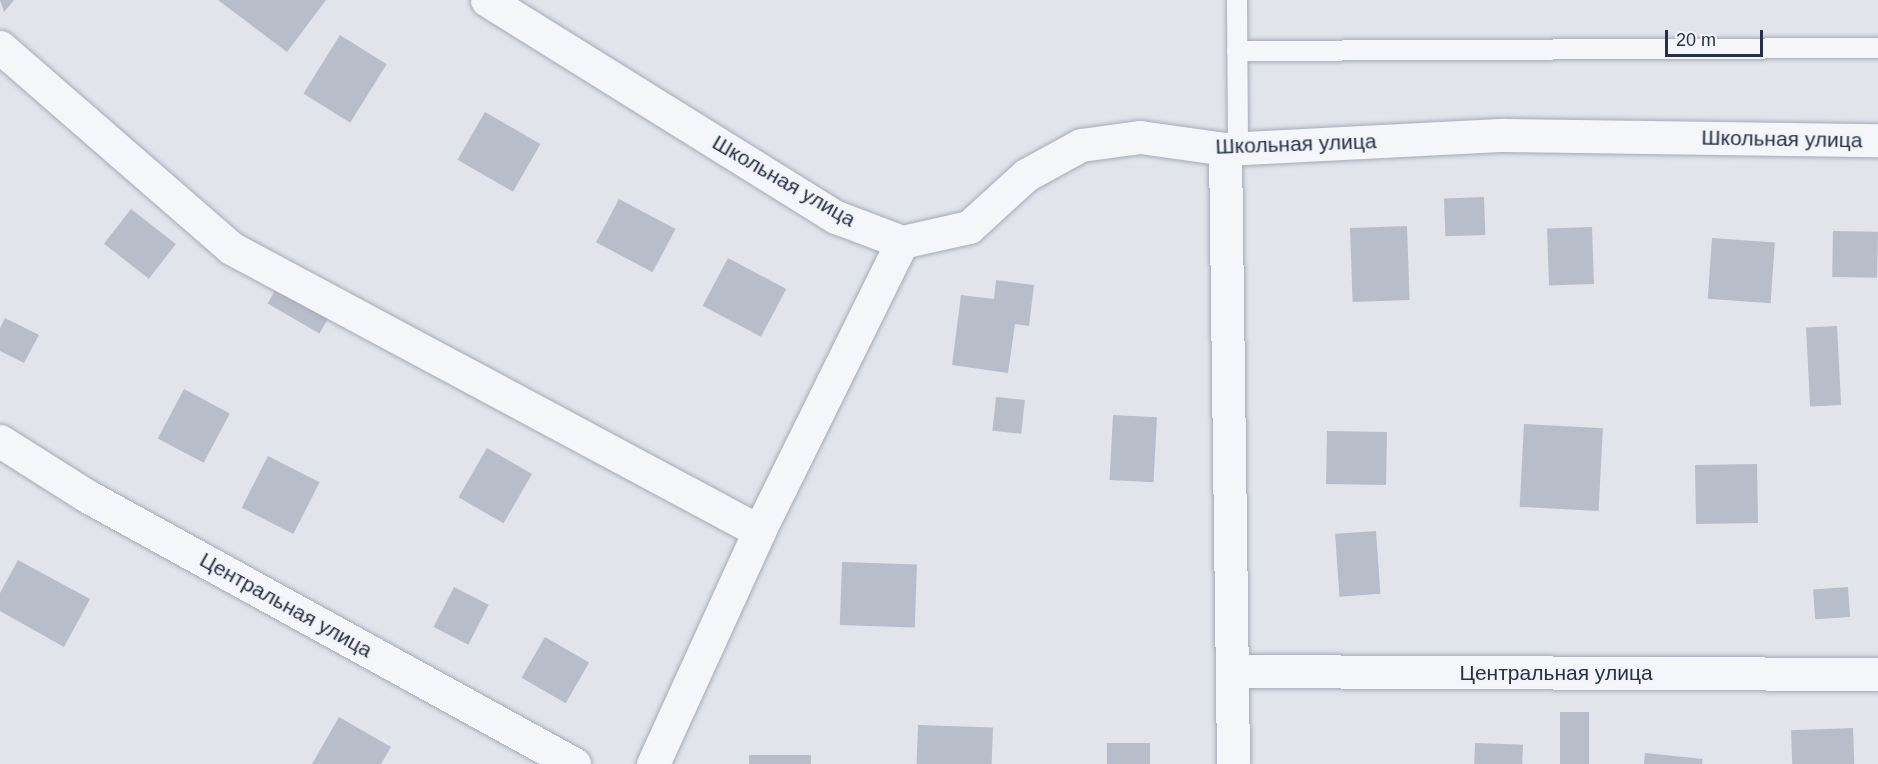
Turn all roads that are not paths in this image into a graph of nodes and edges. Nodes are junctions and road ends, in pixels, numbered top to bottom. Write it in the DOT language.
graph roads {
  1 [pos="487,0"];
  2 [pos="1237,0"];
  3 [pos="0,47"];
  4 [pos="1878,48"];
  5 [pos="1237,51"];
  6 [pos="1878,140"];
  7 [pos="1231,149"];
  8 [pos="902,242"];
  9 [pos="0,441"];
  10 [pos="759,531"];
  11 [pos="1234,671"];
  12 [pos="1878,674"];
  13 [pos="574,764"];
  14 [pos="653,764"];
  15 [pos="1233,764"];
  1 -- 8 [label="street, Школьная улица"];
  2 -- 5 [label="lane"];
  3 -- 10 [label="street"];
  4 -- 5 [label="lane"];
  5 -- 7 [label="lane"];
  6 -- 7 [label="street, Школьная улица"];
  7 -- 8 [label="street, Школьная улица"];
  7 -- 11 [label="street"];
  8 -- 10 [label="street"];
  9 -- 13 [label="street, Центральная улица"];
  10 -- 14 [label="street"];
  11 -- 12 [label="street, Центральная улица"];
  11 -- 15 [label="street"];
}
